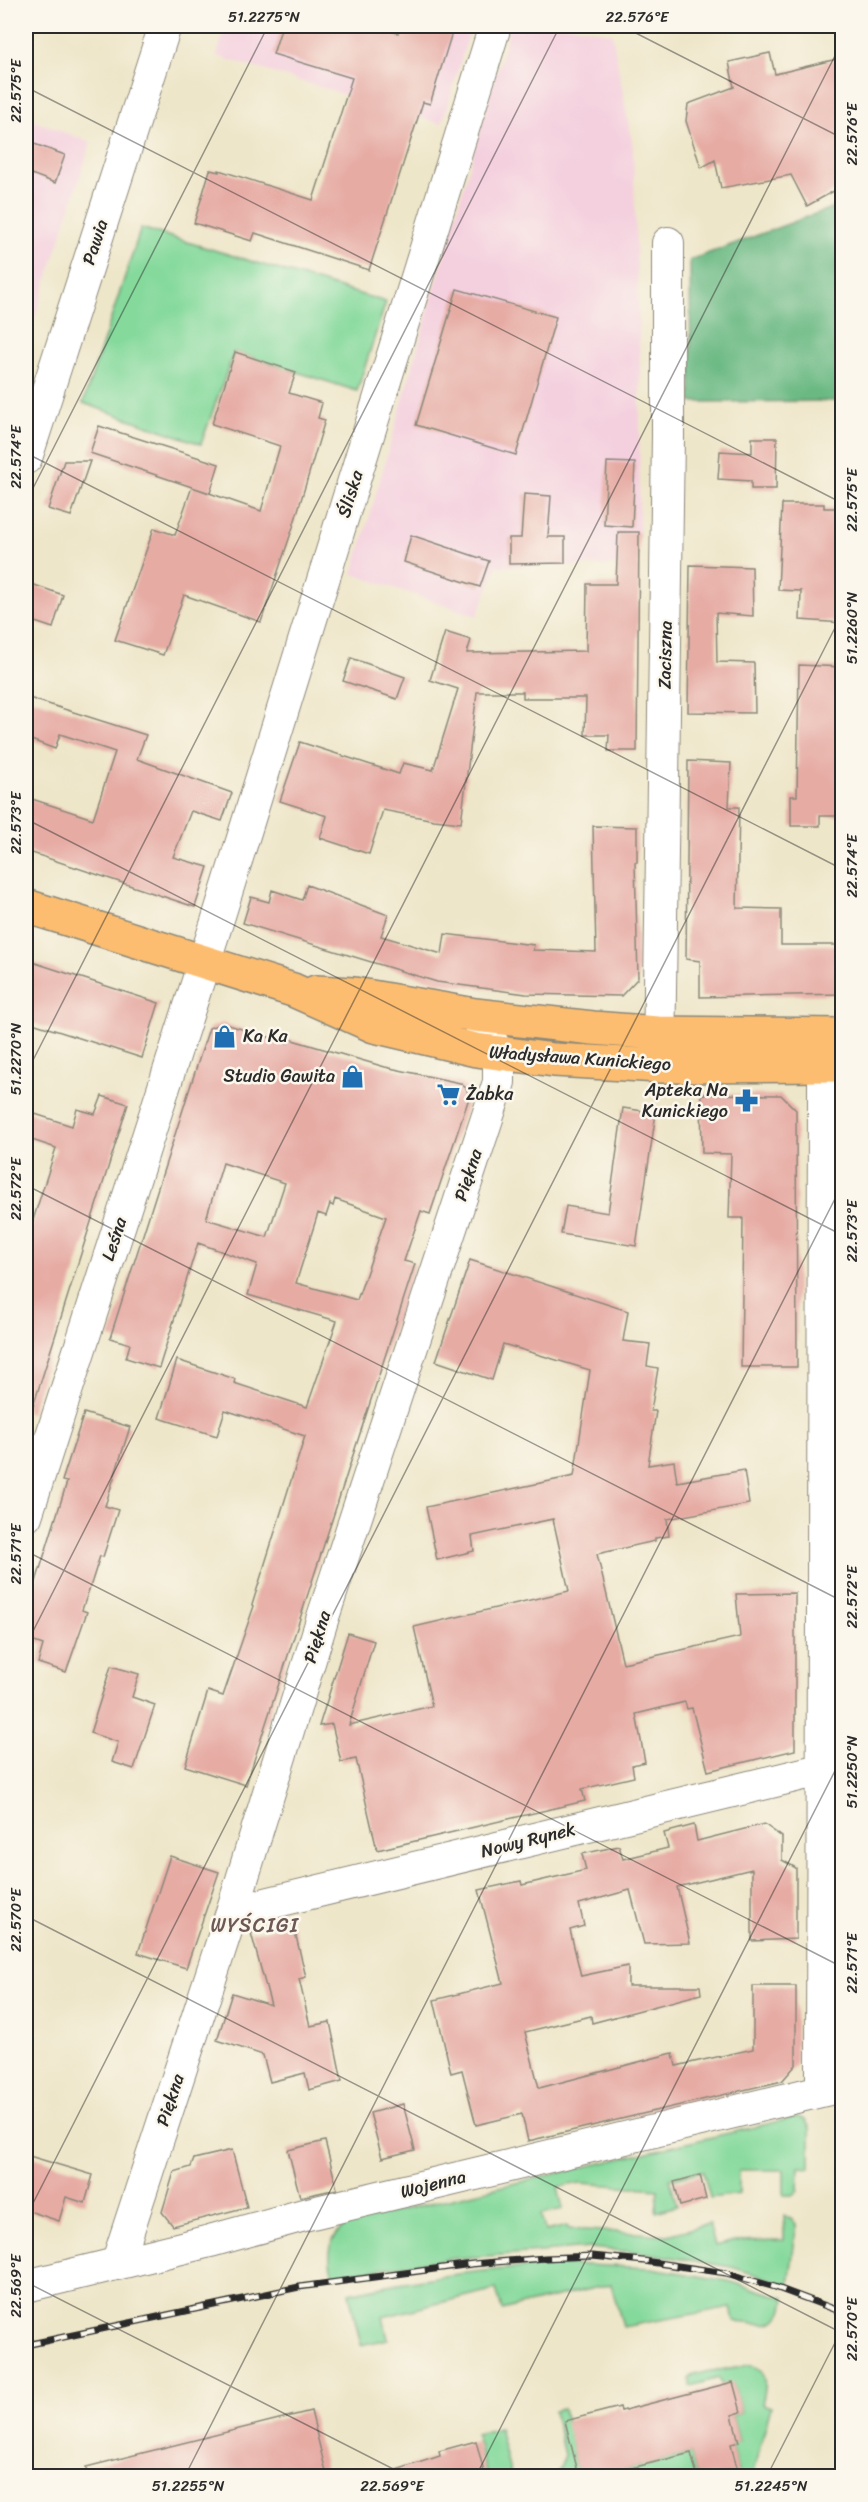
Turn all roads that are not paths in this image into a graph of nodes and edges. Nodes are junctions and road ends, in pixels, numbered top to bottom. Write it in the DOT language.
graph roads {
  1 [pos="165,26"];
  2 [pos="495,26"];
  3 [pos="668,243"];
  4 [pos="26,458"];
  5 [pos="26,906"];
  6 [pos="204,962"];
  7 [pos="293,990"];
  8 [pos="475,1015"];
  9 [pos="658,1033"];
  10 [pos="843,1035"];
  11 [pos="499,1054"];
  12 [pos="837,1059"];
  13 [pos="660,1066"];
  14 [pos="26,1516"];
  15 [pos="824,1768"];
  16 [pos="232,1912"];
  17 [pos="832,2088"];
  18 [pos="117,2264"];
  19 [pos="26,2286"];
  1 -- 4 [label="street, Pawia"];
  2 -- 6 [label="street, Śliska"];
  3 -- 9 [label="street, Zaciszna"];
  5 -- 6 [label="main road, Władysława Kunickiego"];
  6 -- 7 [label="main road, Władysława Kunickiego"];
  6 -- 14 [label="street, Leśna"];
  7 -- 8 [label="main road, Władysława Kunickiego"];
  7 -- 11 [label="main road, Władysława Kunickiego"];
  8 -- 9 [label="main road, Władysława Kunickiego"];
  8 -- 11 [label="street"];
  9 -- 10 [label="main road, Władysława Kunickiego"];
  9 -- 13 [label="street, Zaciszna"];
  11 -- 13 [label="main road, Władysława Kunickiego"];
  11 -- 16 [label="street, Piękna"];
  12 -- 13 [label="main road, Władysława Kunickiego"];
  12 -- 15 [label="street"];
  15 -- 16 [label="street, Nowy Rynek"];
  15 -- 17 [label="street"];
  16 -- 18 [label="street, Piękna"];
  17 -- 18 [label="street, Wojenna"];
  18 -- 19 [label="street, Wojenna"];
}
